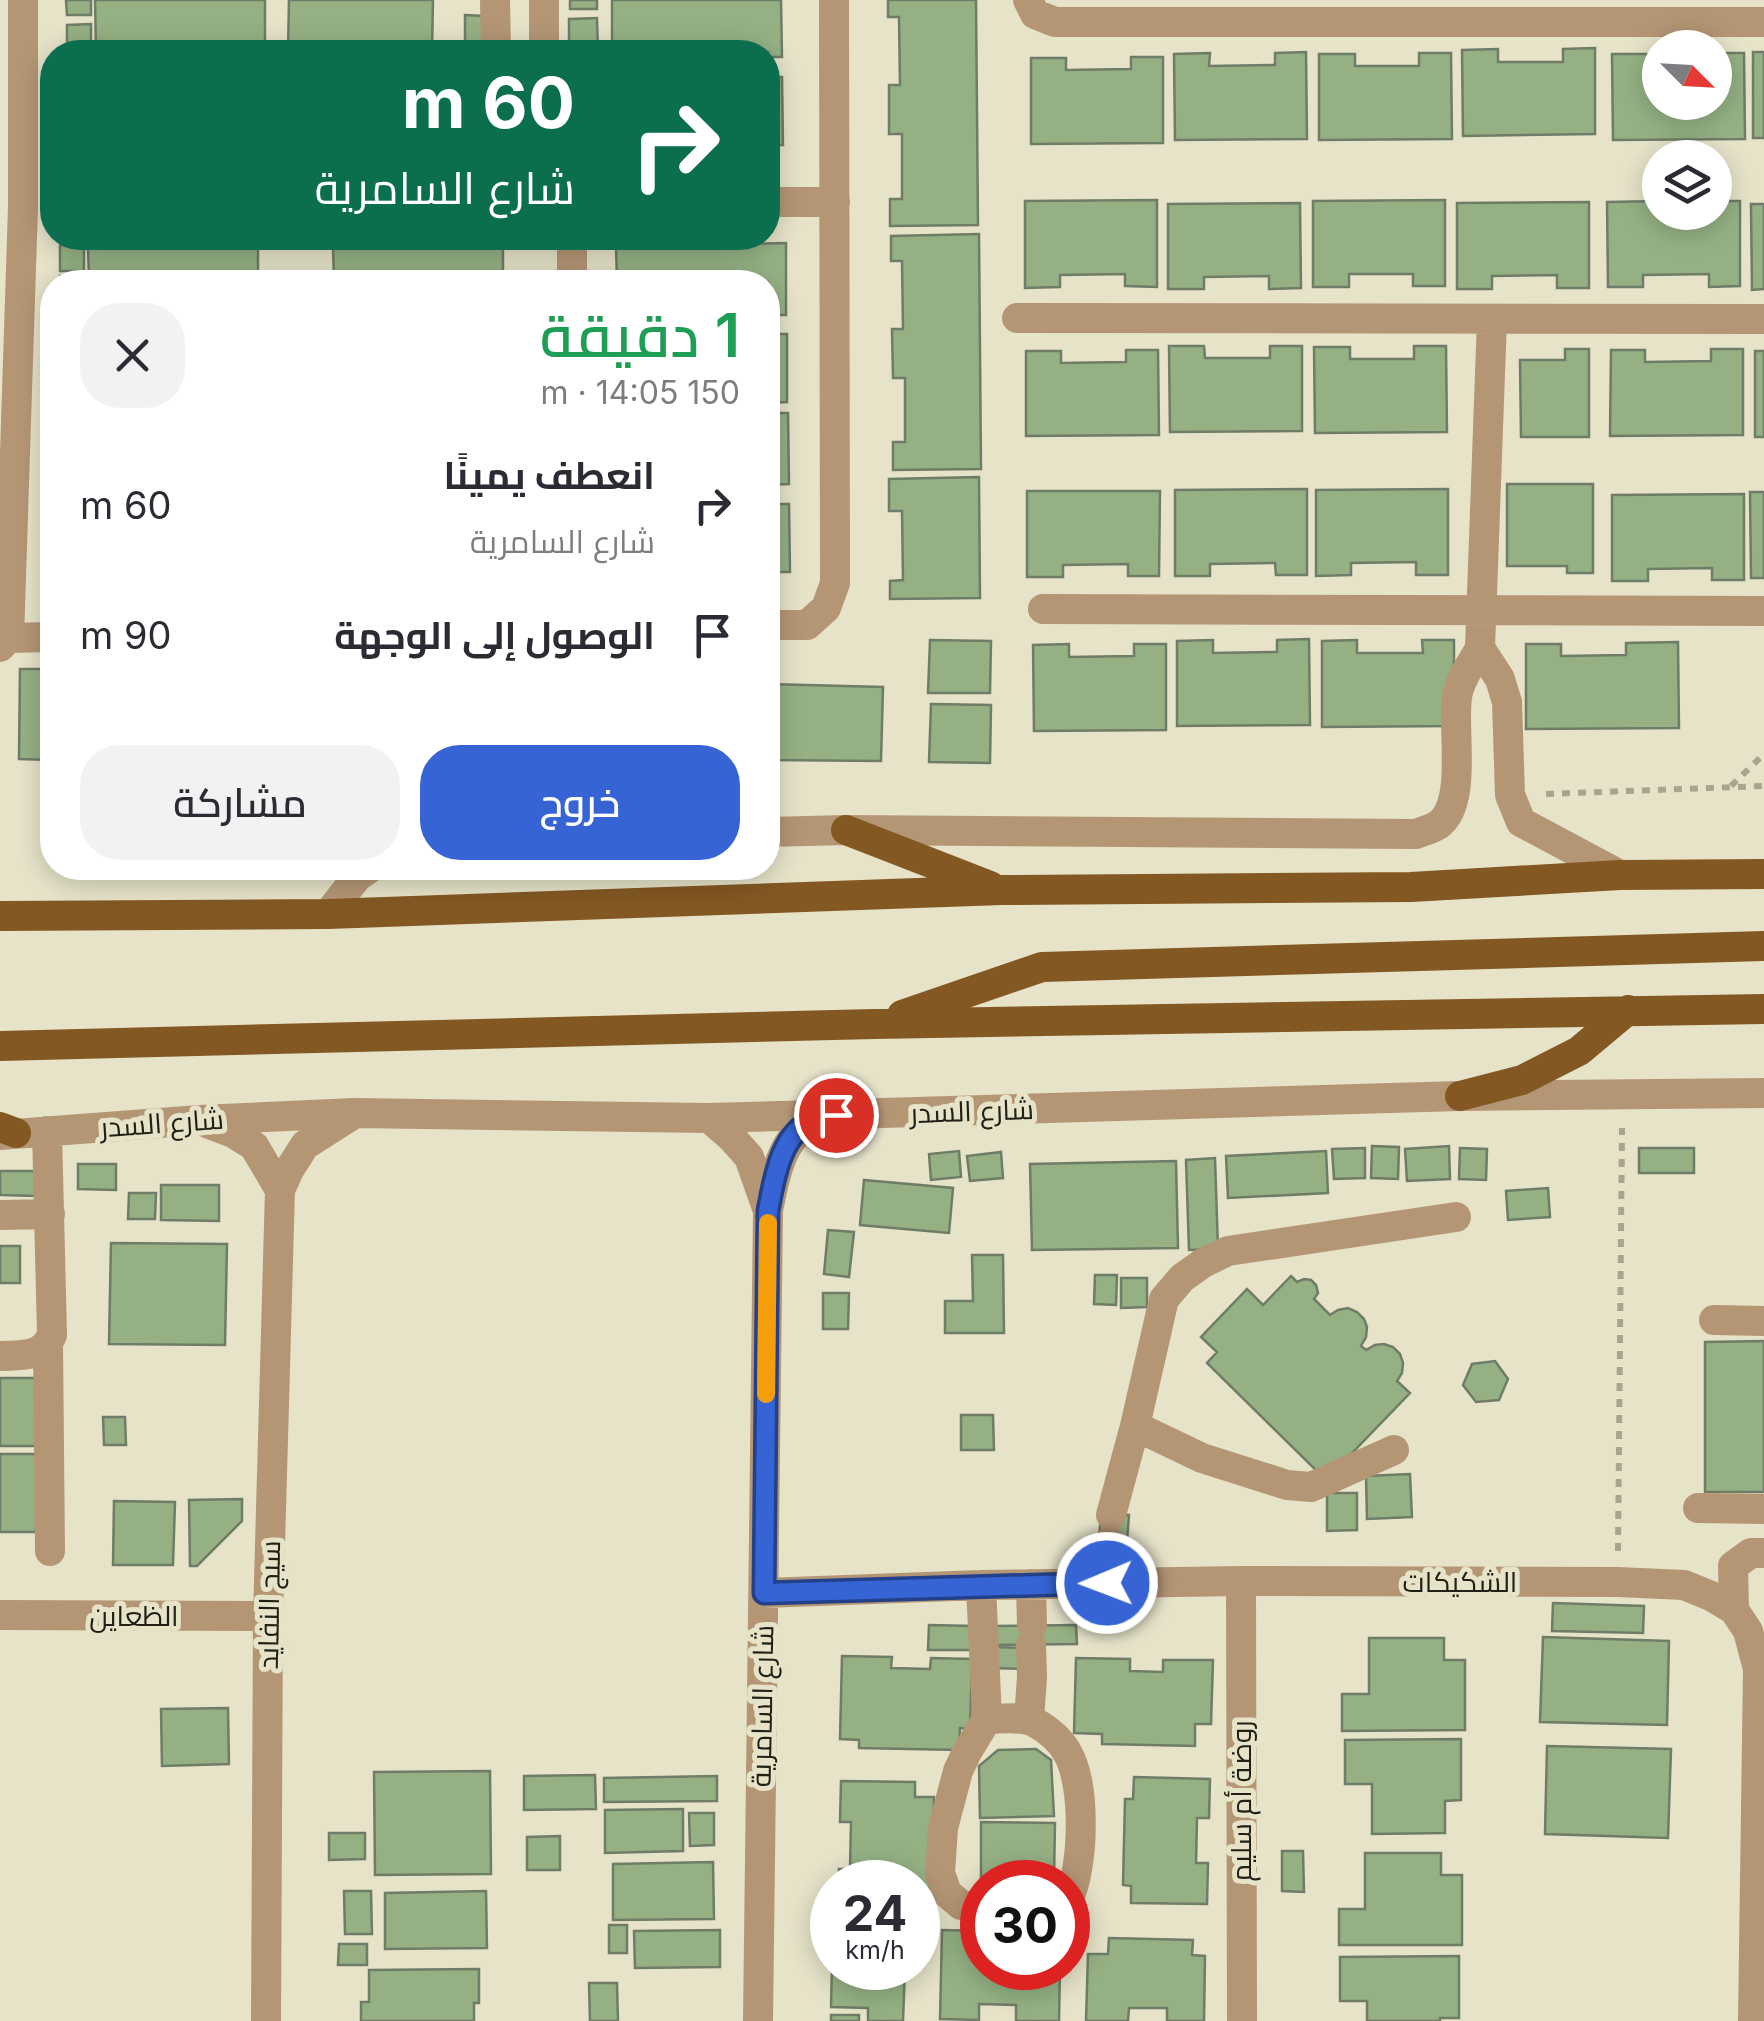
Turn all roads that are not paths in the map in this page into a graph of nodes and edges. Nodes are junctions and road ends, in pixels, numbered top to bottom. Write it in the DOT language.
graph roads {
  1 [pos="24,0"];
  2 [pos="495,0"];
  3 [pos="544,0"];
  4 [pos="834,0"];
  5 [pos="1028,0"];
  6 [pos="1764,22"];
  7 [pos="496,40"];
  8 [pos="544,40"];
  9 [pos="780,202"];
  10 [pos="834,202"];
  11 [pos="38,207"];
  12 [pos="1017,318"];
  13 [pos="1492,319"];
  14 [pos="1764,319"];
  15 [pos="1042,609"];
  16 [pos="1482,610"];
  17 [pos="1764,611"];
  18 [pos="780,625"];
  19 [pos="40,639"];
  20 [pos="5,643"];
  21 [pos="1480,648"];
  22 [pos="846,830"];
  23 [pos="780,832"];
  24 [pos="1764,874"];
  25 [pos="1620,875"];
  26 [pos="355,880"];
  27 [pos="1002,890"];
  28 [pos="328,914"];
  29 [pos="0,916"];
  30 [pos="1764,946"];
  31 [pos="1764,1009"];
  32 [pos="1628,1010"];
  33 [pos="875,1024"];
  34 [pos="0,1046"];
  35 [pos="1764,1093"];
  36 [pos="1460,1096"];
  37 [pos="355,1113"];
  38 [pos="836,1115"];
  39 [pos="708,1118"];
  40 [pos="200,1120"];
  41 [pos="16,1131"];
  42 [pos="280,1190"];
  43 [pos="768,1211"];
  44 [pos="50,1214"];
  45 [pos="0,1216"];
  46 [pos="1456,1217"];
  47 [pos="1714,1320"];
  48 [pos="1764,1321"];
  49 [pos="48,1344"];
  50 [pos="0,1356"];
  51 [pos="1135,1426"];
  52 [pos="1394,1450"];
  53 [pos="1698,1508"];
  54 [pos="1764,1509"];
  55 [pos="50,1552"];
  56 [pos="1764,1553"];
  57 [pos="1240,1581"];
  58 [pos="1107,1583"];
  59 [pos="1030,1584"];
  60 [pos="981,1586"];
  61 [pos="764,1593"];
  62 [pos="1734,1610"];
  63 [pos="0,1615"];
  64 [pos="268,1616"];
  65 [pos="987,1719"];
  66 [pos="1029,1720"];
  67 [pos="1077,1860"];
  68 [pos="960,1903"];
  69 [pos="266,2021"];
  70 [pos="758,2021"];
  71 [pos="1242,2021"];
  72 [pos="1753,2021"];
  1 -- 11 [label="street"];
  2 -- 7 [label="street"];
  3 -- 8 [label="street"];
  4 -- 10 [label="street"];
  5 -- 6 [label="street"];
  9 -- 10 [label="street"];
  10 -- 18 [label="street"];
  11 -- 20 [label="street"];
  12 -- 13 [label="street"];
  13 -- 14 [label="street"];
  13 -- 16 [label="street"];
  15 -- 16 [label="street"];
  16 -- 17 [label="street"];
  16 -- 21 [label="street"];
  19 -- 20 [label="street"];
  21 -- 22 [label="street"];
  21 -- 25 [label="street"];
  22 -- 23 [label="street"];
  22 -- 27 [label="main road"];
  24 -- 25 [label="main road"];
  25 -- 27 [label="main road"];
  26 -- 28 [label="street"];
  27 -- 28 [label="main road"];
  28 -- 29 [label="main road"];
  30 -- 33 [label="main road"];
  31 -- 32 [label="main road"];
  32 -- 33 [label="main road"];
  32 -- 36 [label="main road"];
  33 -- 34 [label="main road"];
  35 -- 36 [label="street, شارع السدر"];
  36 -- 38 [label="street, شارع السدر"];
  37 -- 39 [label="street, شارع السدر"];
  37 -- 40 [label="street, شارع السدر"];
  37 -- 42 [label="street, سيج النفايد"];
  38 -- 39 [label="street, شارع السدر"];
  38 -- 43 [label="street, شارع السامرية"];
  39 -- 43 [label="street, شارع السامرية"];
  40 -- 41 [label="street, شارع السدر"];
  40 -- 42 [label="street"];
  41 -- 44 [label="street"];
  42 -- 64 [label="street, سيج النفايد"];
  43 -- 61 [label="street, شارع السامرية"];
  44 -- 45 [label="street"];
  44 -- 49 [label="street"];
  46 -- 51 [label="street"];
  47 -- 48 [label="street"];
  49 -- 50 [label="street"];
  49 -- 55 [label="street"];
  51 -- 52 [label="street"];
  51 -- 58 [label="street"];
  53 -- 54 [label="street"];
  56 -- 62 [label="street"];
  57 -- 58 [label="street, الشكيكات"];
  57 -- 62 [label="street, الشكيكات"];
  57 -- 71 [label="street, روضة أم سليم"];
  58 -- 59 [label="street, الشكيكات"];
  59 -- 60 [label="street, الشكيكات"];
  59 -- 66 [label="street"];
  60 -- 61 [label="street, الشكيكات"];
  60 -- 65 [label="street"];
  61 -- 70 [label="street, شارع السامرية"];
  62 -- 72 [label="street"];
  63 -- 64 [label="street, الظعاين"];
  64 -- 69 [label="street, سيج النفايد"];
  65 -- 66 [label="street"];
  65 -- 68 [label="street"];
  66 -- 67 [label="street"];
}
